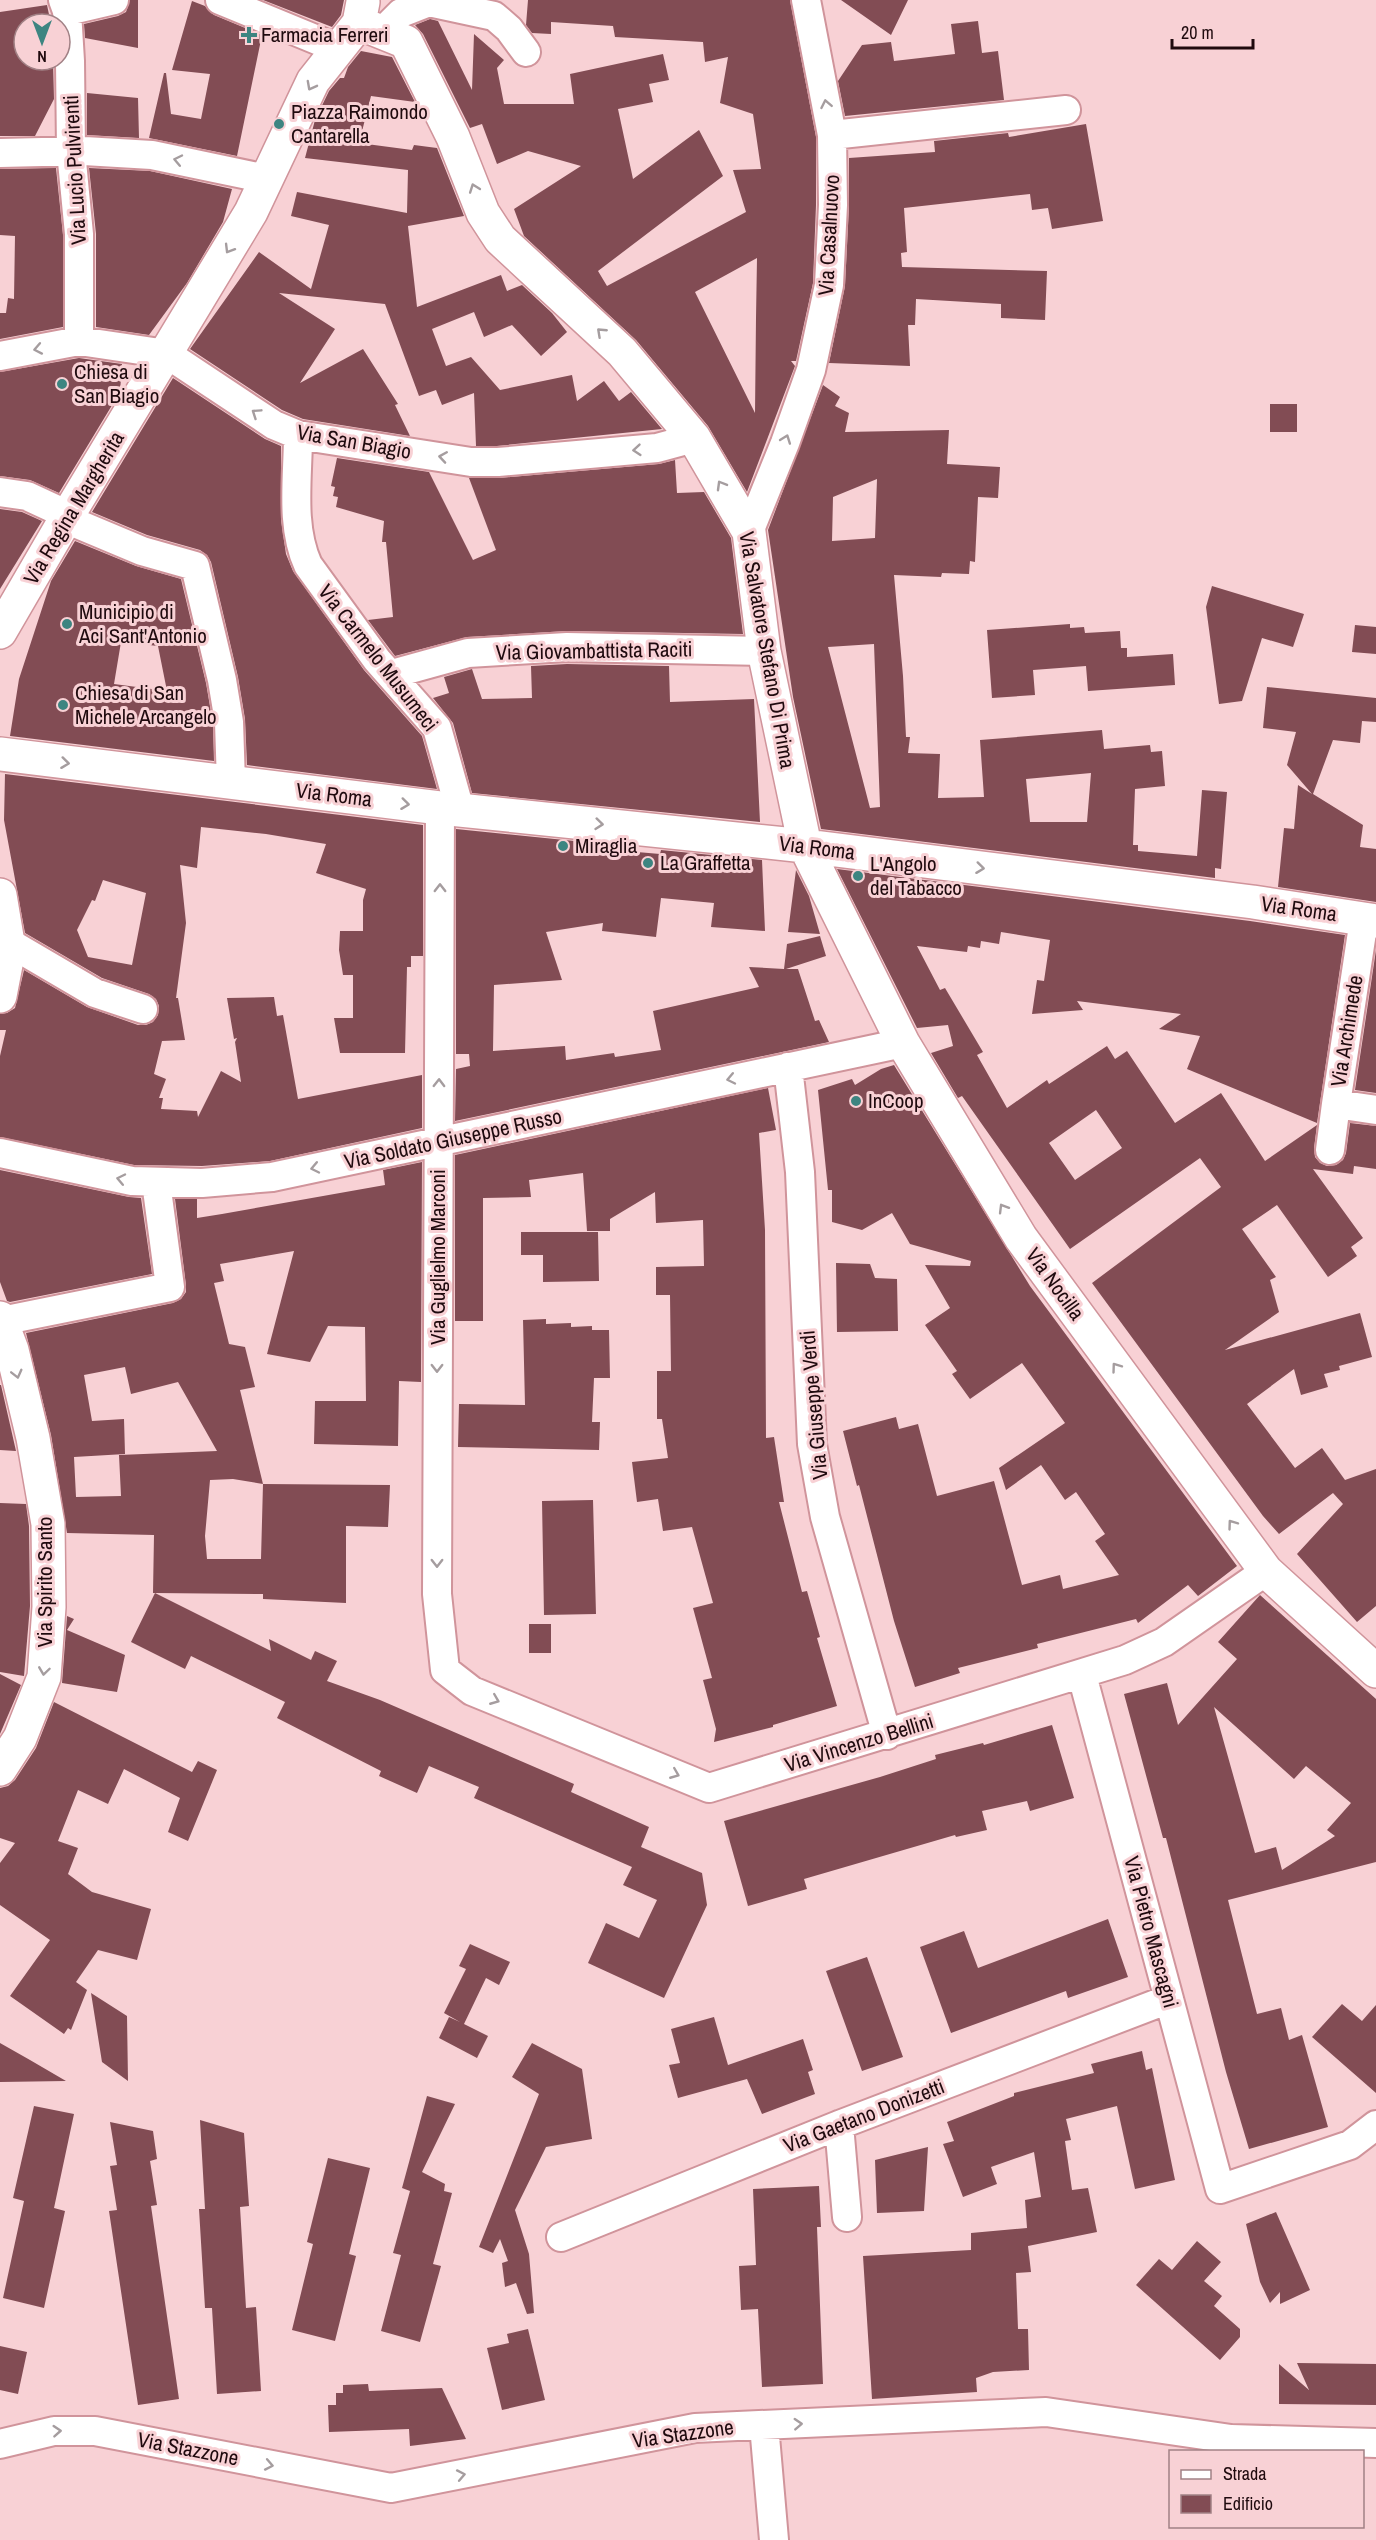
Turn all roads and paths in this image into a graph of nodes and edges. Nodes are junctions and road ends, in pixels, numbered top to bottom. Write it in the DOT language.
graph roads {
  1 [pos="114,0"];
  2 [pos="220,0"];
  3 [pos="806,0"];
  4 [pos="65,5"];
  5 [pos="358,29"];
  6 [pos="526,52"];
  7 [pos="1066,110"];
  8 [pos="832,135"];
  9 [pos="71,151"];
  10 [pos="0,153"];
  11 [pos="262,188"];
  12 [pos="79,341"];
  13 [pos="166,354"];
  14 [pos="0,356"];
  15 [pos="298,435"];
  16 [pos="694,438"];
  17 [pos="0,492"];
  18 [pos="68,515"];
  19 [pos="749,532"];
  20 [pos="0,632"];
  21 [pos="764,651"];
  22 [pos="392,675"];
  23 [pos="4,755"];
  24 [pos="231,783"];
  25 [pos="450,809"];
  26 [pos="804,846"];
  27 [pos="0,895"];
  28 [pos="1370,920"];
  29 [pos="6,939"];
  30 [pos="0,996"];
  31 [pos="143,1009"];
  32 [pos="903,1043"];
  33 [pos="788,1067"];
  34 [pos="1336,1104"];
  35 [pos="1376,1110"];
  36 [pos="438,1142"];
  37 [pos="1330,1150"];
  38 [pos="0,1153"];
  39 [pos="156,1182"];
  40 [pos="2,1330"];
  41 [pos="1266,1571"];
  42 [pos="445,1670"];
  43 [pos="1376,1671"];
  44 [pos="1082,1675"];
  45 [pos="887,1735"];
  46 [pos="0,1769"];
  47 [pos="1169,2000"];
  48 [pos="839,2125"];
  49 [pos="1376,2125"];
  50 [pos="847,2217"];
  51 [pos="561,2237"];
  52 [pos="764,2425"];
  53 [pos="1376,2443"];
  54 [pos="0,2444"];
  55 [pos="774,2540"];
  1 -- 4 [label="street"];
  2 -- 5 [label="street"];
  8 -- 3 [label="street, Via Casalnuovo, one-way"];
  4 -- 9 [label="street, Via Lucio Pulvirenti"];
  5 -- 6 [label="street"];
  5 -- 11 [label="street, Via Regina Margherita, one-way"];
  16 -- 5 [label="street, Via Salvatore Stefano Di Prima, one-way"];
  7 -- 8 [label="street"];
  19 -- 8 [label="street, Via Casalnuovo, one-way"];
  9 -- 10 [label="street"];
  11 -- 9 [label="street, one-way"];
  9 -- 12 [label="street, Via Lucio Pulvirenti"];
  11 -- 13 [label="street, Via Regina Margherita, one-way"];
  12 -- 13 [label="street, Via San Biagio"];
  12 -- 14 [label="street, Via San Biagio, one-way"];
  15 -- 13 [label="street, Via San Biagio, one-way"];
  13 -- 18 [label="street, Via Regina Margherita"];
  16 -- 15 [label="street, Via San Biagio, one-way"];
  15 -- 22 [label="street, Via Carmelo Musumeci"];
  19 -- 16 [label="street, Via Salvatore Stefano Di Prima, one-way"];
  17 -- 18 [label="street"];
  18 -- 20 [label="street, Via Regina Margherita"];
  18 -- 24 [label="street"];
  19 -- 21 [label="street, Via Salvatore Stefano Di Prima"];
  21 -- 22 [label="street, Via Giovambattista Raciti"];
  21 -- 26 [label="street, Via Salvatore Stefano Di Prima"];
  22 -- 25 [label="street, Via Carmelo Musumeci"];
  23 -- 24 [label="street, Via Roma, one-way"];
  24 -- 25 [label="street, Via Roma, one-way"];
  25 -- 26 [label="street, Via Roma, one-way"];
  36 -- 25 [label="street, Via Guglielmo Marconi, one-way"];
  26 -- 28 [label="street, Via Roma, one-way"];
  26 -- 32 [label="street, Via Nocilla"];
  27 -- 29 [label="street"];
  28 -- 34 [label="street, Via Archimede"];
  29 -- 30 [label="street"];
  29 -- 31 [label="street"];
  32 -- 33 [label="street, Via Soldato Giuseppe Russo"];
  41 -- 32 [label="street, Via Nocilla, one-way"];
  33 -- 36 [label="street, Via Soldato Giuseppe Russo, one-way"];
  33 -- 45 [label="street, Via Giuseppe Verdi"];
  34 -- 35 [label="street, Via Archimede"];
  34 -- 37 [label="street"];
  36 -- 39 [label="street, Via Soldato Giuseppe Russo, one-way"];
  36 -- 42 [label="street, Via Guglielmo Marconi, one-way"];
  39 -- 38 [label="street, Via Soldato Giuseppe Russo, one-way"];
  39 -- 40 [label="street"];
  40 -- 46 [label="street, Via Spirito Santo, one-way"];
  41 -- 43 [label="street, Via Nocilla"];
  41 -- 44 [label="street, Via Vincenzo Bellini"];
  42 -- 45 [label="street, Via Vincenzo Bellini, one-way"];
  44 -- 45 [label="street, Via Vincenzo Bellini"];
  44 -- 47 [label="street, Via Pietro Mascagni"];
  47 -- 48 [label="street, Via Gaetano Donizetti"];
  47 -- 49 [label="street, Via Pietro Mascagni"];
  48 -- 50 [label="street"];
  48 -- 51 [label="street, Via Gaetano Donizetti"];
  52 -- 53 [label="street, Via Stazzone, one-way"];
  54 -- 52 [label="street, Via Stazzone, one-way"];
  52 -- 55 [label="street"];
}
